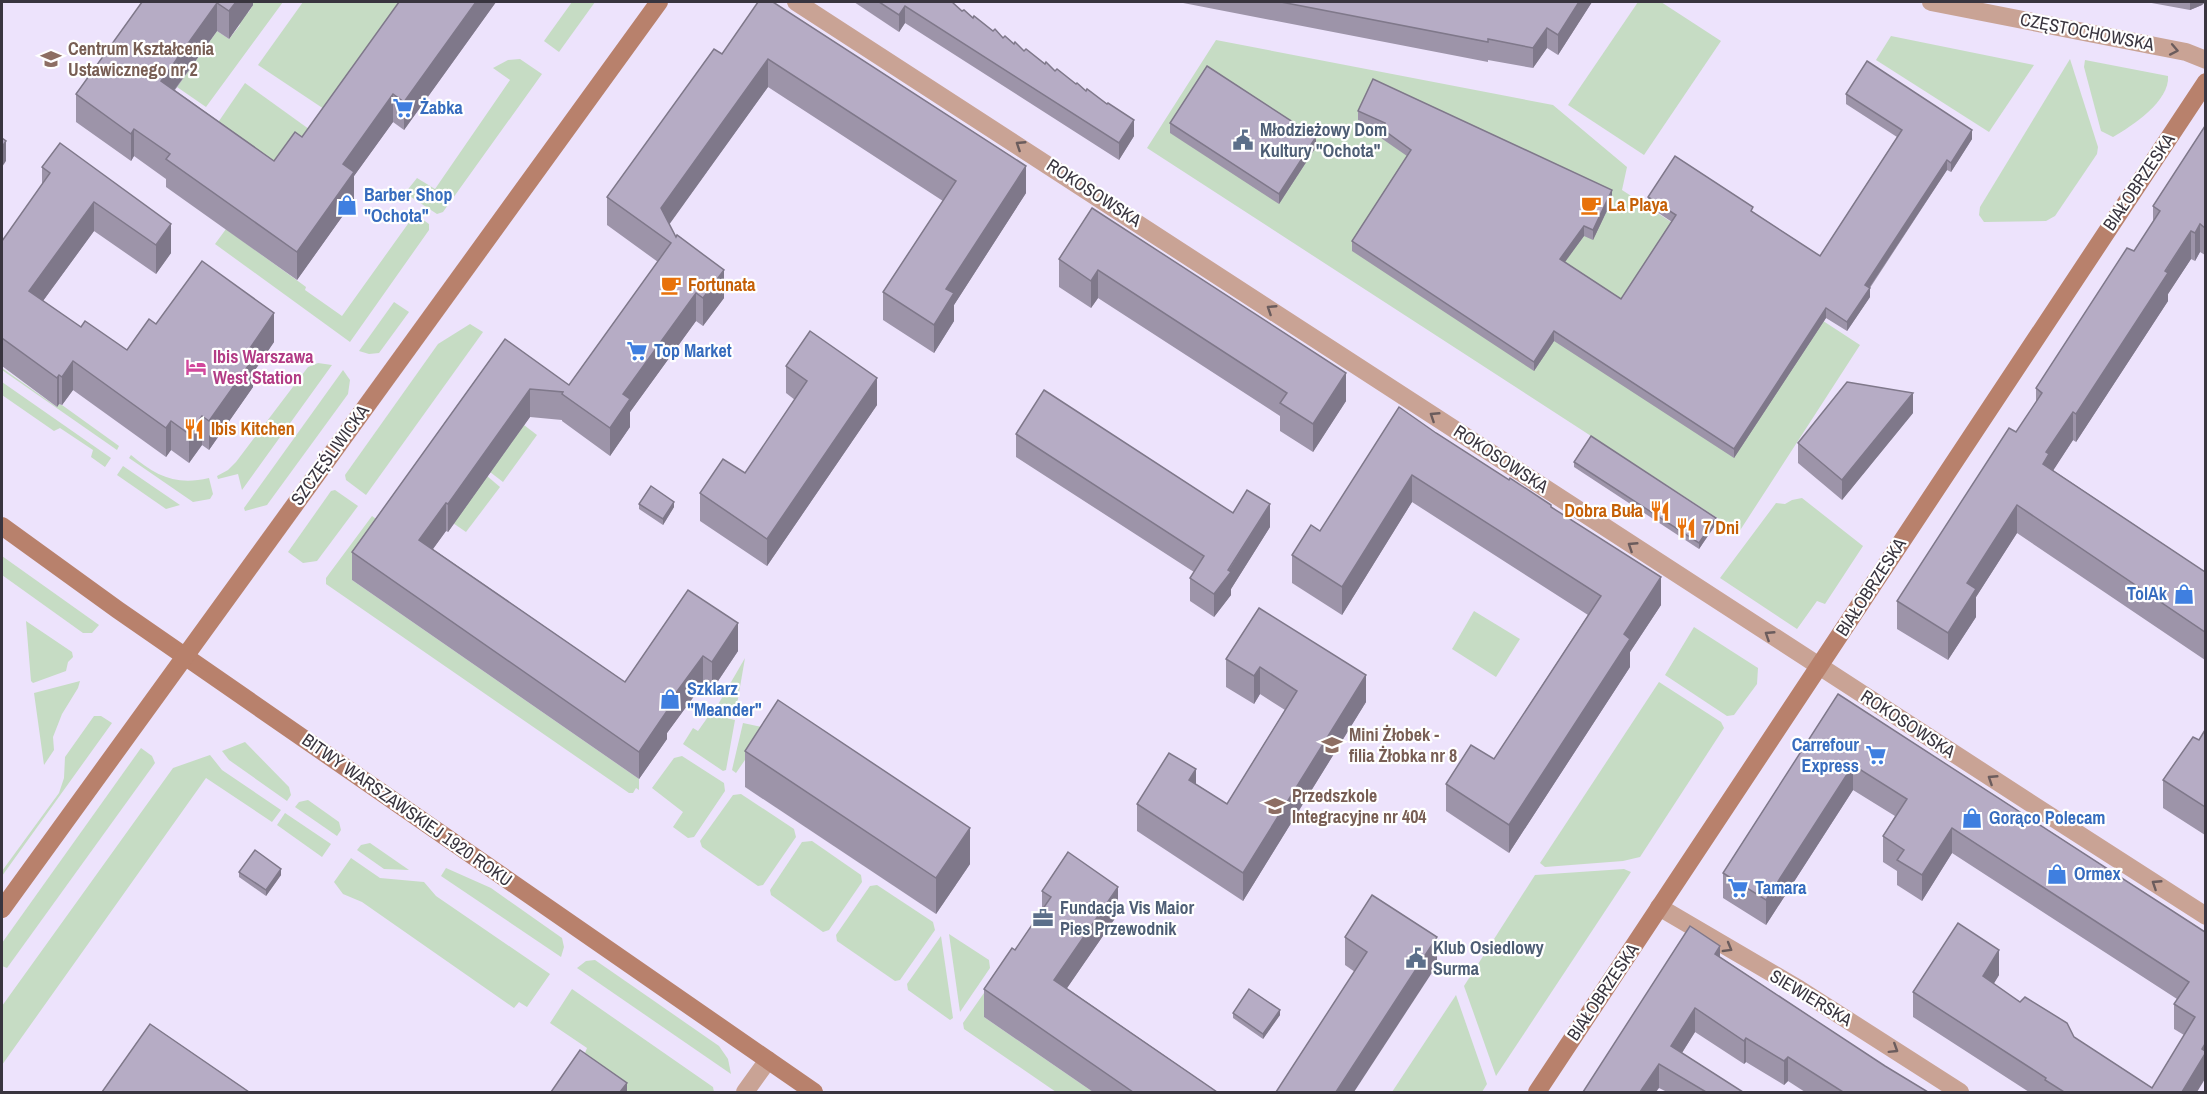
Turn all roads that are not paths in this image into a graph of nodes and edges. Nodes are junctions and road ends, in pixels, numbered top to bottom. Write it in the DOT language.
graph roads {
  1 [pos="659,2"];
  2 [pos="796,2"];
  3 [pos="1931,2"];
  4 [pos="2205,60"];
  5 [pos="2205,82"];
  6 [pos="2,526"];
  7 [pos="184,656"];
  8 [pos="1818,667"];
  9 [pos="1659,907"];
  10 [pos="2,909"];
  11 [pos="2205,916"];
  12 [pos="768,1060"];
  13 [pos="745,1092"];
  14 [pos="814,1092"];
  15 [pos="1536,1092"];
  16 [pos="1960,1092"];
  1 -- 7 [label="street, SZCZĘŚLIWICKA"];
  8 -- 2 [label="street, ROKOSOWSKA, one-way"];
  3 -- 4 [label="street, CZĘSTOCHOWSKA, one-way"];
  5 -- 8 [label="street, BIAŁOBRZESKA"];
  6 -- 7 [label="street, BITWY WARSZAWSKIEJ 1920 ROKU"];
  7 -- 10 [label="street, SZCZĘŚLIWICKA"];
  7 -- 12 [label="street, BITWY WARSZAWSKIEJ 1920 ROKU"];
  8 -- 9 [label="street, BIAŁOBRZESKA"];
  11 -- 8 [label="street, ROKOSOWSKA, one-way"];
  9 -- 15 [label="street, BIAŁOBRZESKA"];
  9 -- 16 [label="street, SIEWIERSKA, one-way"];
  12 -- 13 [label="street"];
  12 -- 14 [label="street, BITWY WARSZAWSKIEJ 1920 ROKU"];
}
